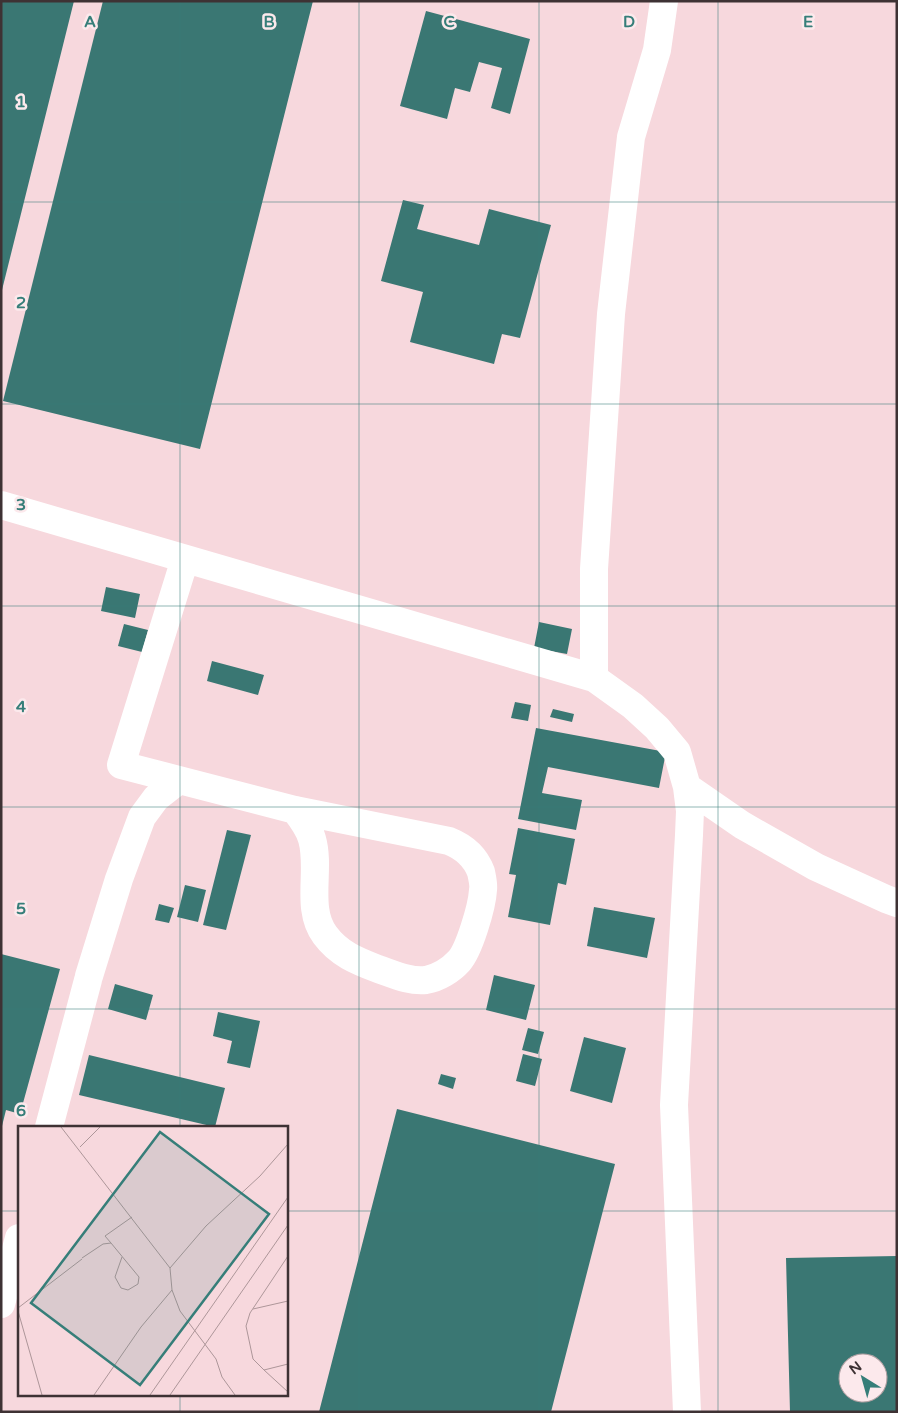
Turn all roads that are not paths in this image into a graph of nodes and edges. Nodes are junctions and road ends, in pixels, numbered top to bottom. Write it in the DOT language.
graph roads {
  1 [pos="664,1"];
  2 [pos="1,504"];
  3 [pos="185,558"];
  4 [pos="594,678"];
  5 [pos="179,780"];
  6 [pos="687,787"];
  7 [pos="296,810"];
  8 [pos="897,903"];
  9 [pos="49,1126"];
  10 [pos="18,1242"];
  11 [pos="1,1304"];
  12 [pos="687,1412"];
  1 -- 4 [label="street"];
  2 -- 3 [label="street"];
  3 -- 4 [label="street"];
  3 -- 5 [label="street"];
  4 -- 6 [label="street"];
  5 -- 7 [label="street"];
  5 -- 9 [label="street"];
  6 -- 8 [label="street"];
  6 -- 12 [label="street"];
  7 -- 7 [label="street"];
  10 -- 11 [label="street"];
}
